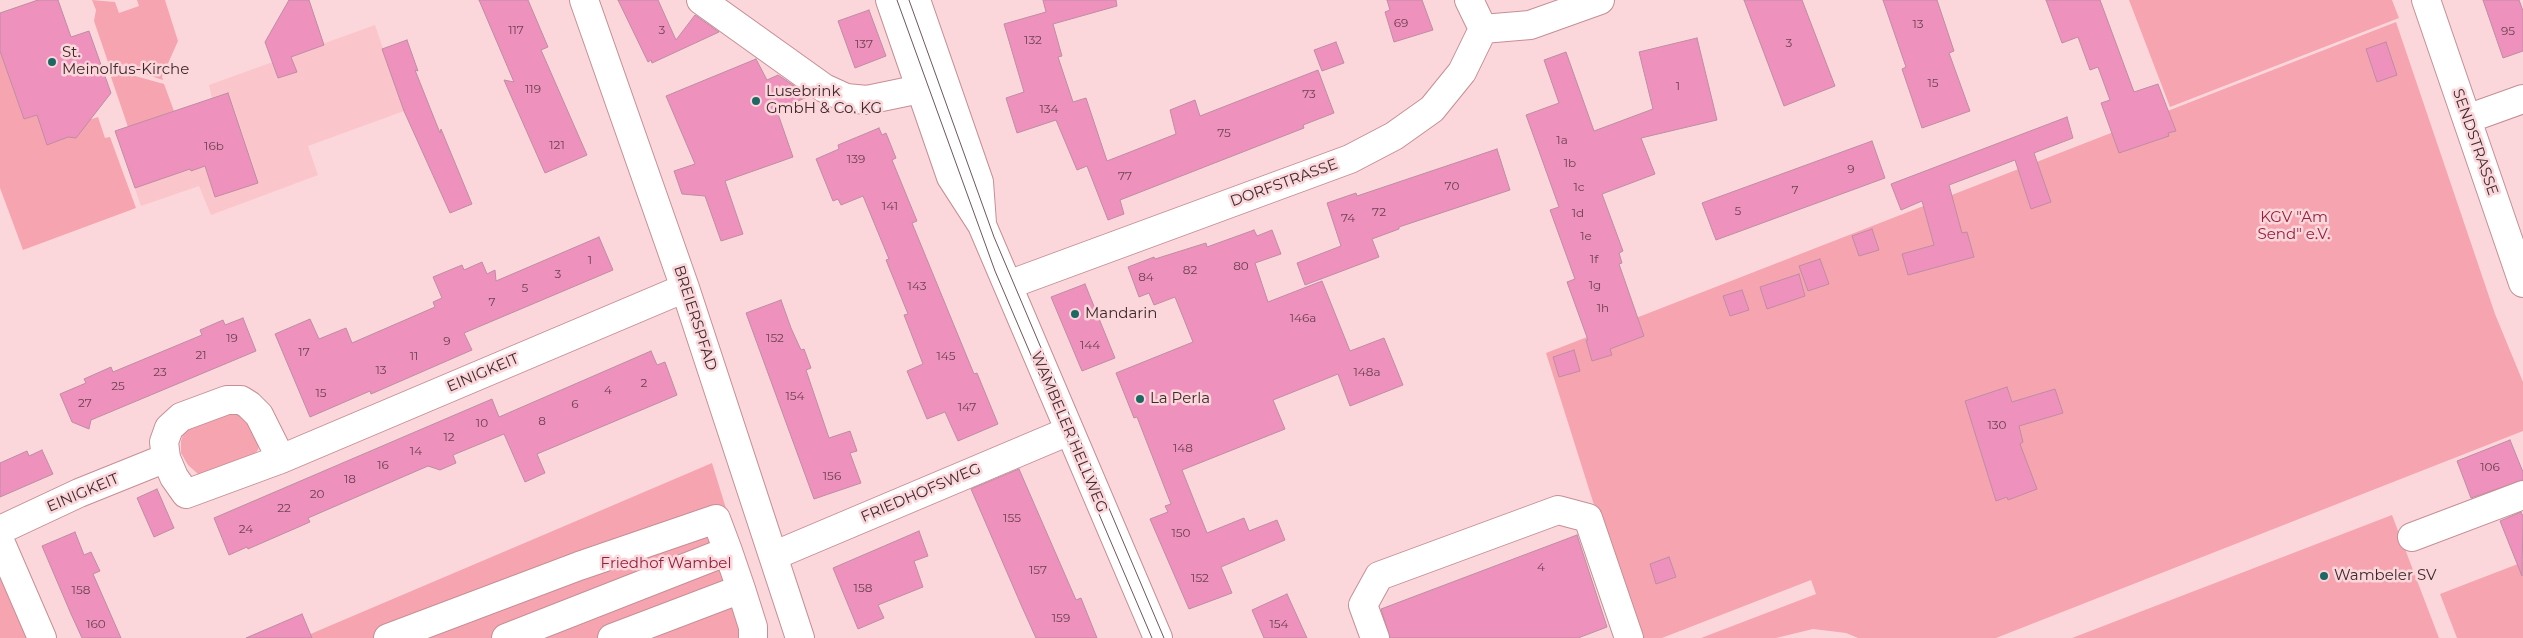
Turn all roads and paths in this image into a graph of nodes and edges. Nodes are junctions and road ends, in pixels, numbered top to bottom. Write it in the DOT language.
graph roads {
  1 [pos="584,0"];
  2 [pos="701,0"];
  3 [pos="890,0"];
  4 [pos="916,0"];
  5 [pos="1469,0"];
  6 [pos="1600,0"];
  7 [pos="2426,0"];
  8 [pos="1483,29"];
  9 [pos="920,89"];
  10 [pos="2523,99"];
  11 [pos="2467,119"];
  12 [pos="982,225"];
  13 [pos="2523,283"];
  14 [pos="1008,285"];
  15 [pos="685,288"];
  16 [pos="1069,430"];
  17 [pos="166,458"];
  18 [pos="281,458"];
  19 [pos="2523,495"];
  20 [pos="0,530"];
  21 [pos="2412,537"];
  22 [pos="0,541"];
  23 [pos="728,551"];
  24 [pos="773,556"];
  25 [pos="580,566"];
  26 [pos="741,588"];
  27 [pos="594,605"];
  28 [pos="42,638"];
  29 [pos="388,638"];
  30 [pos="506,638"];
  31 [pos="612,638"];
  32 [pos="753,638"];
  33 [pos="800,638"];
  34 [pos="1158,638"];
  35 [pos="1375,638"];
  36 [pos="1629,638"];
  1 -- 15 [label="street, BREIERSPFAD"];
  2 -- 9 [label="street"];
  3 -- 9 [label="street, WAMBELER HELLWEG"];
  4 -- 12 [label="street, WAMBELER HELLWEG"];
  5 -- 8 [label="street"];
  6 -- 8 [label="street"];
  7 -- 11 [label="street, SENDSTRASSE"];
  8 -- 14 [label="street, DORFSTRASSE"];
  9 -- 12 [label="street, WAMBELER HELLWEG"];
  10 -- 11 [label="street"];
  11 -- 13 [label="street, SENDSTRASSE"];
  12 -- 14 [label="street, WAMBELER HELLWEG"];
  14 -- 16 [label="street, WAMBELER HELLWEG"];
  15 -- 18 [label="street, EINIGKEIT"];
  15 -- 24 [label="street, BREIERSPFAD"];
  16 -- 24 [label="street, FRIEDHOFSWEG"];
  16 -- 34 [label="street, WAMBELER HELLWEG"];
  17 -- 18 [label="street, EINIGKEIT"];
  17 -- 18 [label="street, EINIGKEIT"];
  17 -- 20 [label="street, EINIGKEIT"];
  19 -- 21 [label="street"];
  22 -- 28 [label="street"];
  23 -- 25 [label="street"];
  23 -- 26 [label="street"];
  23 -- 27 [label="street"];
  24 -- 33 [label="street, BREIERSPFAD"];
  25 -- 27 [label="street"];
  25 -- 29 [label="street"];
  26 -- 31 [label="street"];
  26 -- 32 [label="street"];
  27 -- 30 [label="street"];
  35 -- 36 [label="street"];
}
